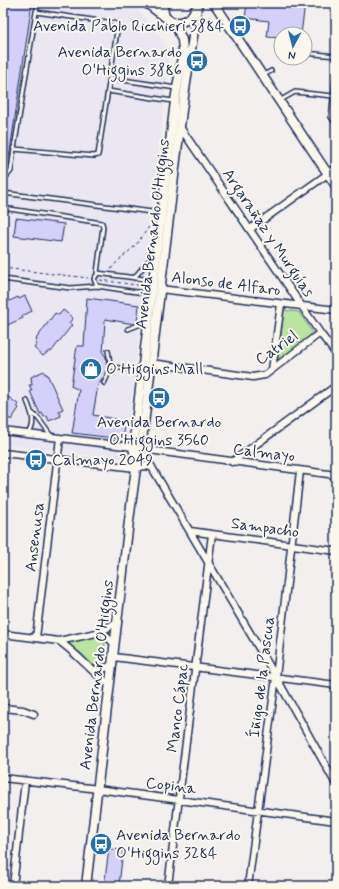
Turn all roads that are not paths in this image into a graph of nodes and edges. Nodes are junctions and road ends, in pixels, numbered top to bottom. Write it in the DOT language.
graph roads {
  1 [pos="38,3"];
  2 [pos="146,3"];
  3 [pos="162,3"];
  4 [pos="198,3"];
  5 [pos="214,3"];
  6 [pos="36,12"];
  7 [pos="169,20"];
  8 [pos="313,53"];
  9 [pos="336,56"];
  10 [pos="271,70"];
  11 [pos="336,74"];
  12 [pos="263,76"];
  13 [pos="110,78"];
  14 [pos="176,88"];
  15 [pos="335,89"];
  16 [pos="108,92"];
  17 [pos="333,96"];
  18 [pos="174,101"];
  19 [pos="279,101"];
  20 [pos="182,110"];
  21 [pos="336,124"];
  22 [pos="180,127"];
  23 [pos="14,149"];
  24 [pos="336,168"];
  25 [pos="328,174"];
  26 [pos="3,176"];
  27 [pos="336,186"];
  28 [pos="3,193"];
  29 [pos="3,208"];
  30 [pos="161,213"];
  31 [pos="250,229"];
  32 [pos="156,251"];
  33 [pos="97,273"];
  34 [pos="134,278"];
  35 [pos="3,279"];
  36 [pos="158,284"];
  37 [pos="97,286"];
  38 [pos="151,294"];
  39 [pos="281,304"];
  40 [pos="302,306"];
  41 [pos="336,310"];
  42 [pos="148,321"];
  43 [pos="128,329"];
  44 [pos="320,333"];
  45 [pos="108,351"];
  46 [pos="336,354"];
  47 [pos="110,367"];
  48 [pos="148,368"];
  49 [pos="272,370"];
  50 [pos="104,382"];
  51 [pos="336,386"];
  52 [pos="27,401"];
  53 [pos="32,413"];
  54 [pos="3,431"];
  55 [pos="28,434"];
  56 [pos="51,437"];
  57 [pos="60,438"];
  58 [pos="137,448"];
  59 [pos="3,453"];
  60 [pos="58,459"];
  61 [pos="232,462"];
  62 [pos="152,467"];
  63 [pos="136,468"];
  64 [pos="300,471"];
  65 [pos="336,475"];
  66 [pos="190,531"];
  67 [pos="212,534"];
  68 [pos="291,544"];
  69 [pos="336,551"];
  70 [pos="209,564"];
  71 [pos="118,621"];
  72 [pos="101,632"];
  73 [pos="3,634"];
  74 [pos="36,638"];
  75 [pos="59,641"];
  76 [pos="115,644"];
  77 [pos="113,660"];
  78 [pos="196,667"];
  79 [pos="92,670"];
  80 [pos="276,677"];
  81 [pos="110,685"];
  82 [pos="336,685"];
  83 [pos="3,708"];
  84 [pos="34,714"];
  85 [pos="3,778"];
  86 [pos="25,781"];
  87 [pos="336,784"];
  88 [pos="97,789"];
  89 [pos="179,800"];
  90 [pos="257,810"];
  91 [pos="336,821"];
  92 [pos="13,886"];
  93 [pos="86,886"];
  94 [pos="168,886"];
  95 [pos="248,886"];
  1 -- 6 [label="lane"];
  2 -- 7 [label="main road"];
  3 -- 7 [label="main road"];
  4 -- 7 [label="main road"];
  4 -- 20 [label="main road, Avenida Bernardo O'Higgins"];
  5 -- 12 [label="main road"];
  6 -- 13 [label="lane"];
  6 -- 23 [label="lane"];
  7 -- 14 [label="main road, Avenida Bernardo O'Higgins"];
  8 -- 9 [label="lane"];
  10 -- 12 [label="lane"];
  11 -- 15 [label="lane"];
  12 -- 19 [label="main road"];
  13 -- 14 [label="lane"];
  13 -- 16 [label="lane"];
  14 -- 18 [label="main road, Avenida Bernardo O'Higgins"];
  14 -- 20 [label="main road"];
  15 -- 17 [label="lane"];
  16 -- 18 [label="lane"];
  16 -- 23 [label="lane"];
  17 -- 19 [label="lane"];
  17 -- 21 [label="lane"];
  18 -- 30 [label="main road, Avenida Bernardo O'Higgins"];
  19 -- 25 [label="main road"];
  20 -- 22 [label="main road, Avenida Bernardo O'Higgins"];
  22 -- 31 [label="street, Argarañaz y Murguías"];
  22 -- 36 [label="main road, Avenida Bernardo O'Higgins"];
  23 -- 26 [label="lane"];
  24 -- 25 [label="street"];
  25 -- 27 [label="main road"];
  25 -- 31 [label="street"];
  28 -- 30 [label="lane"];
  29 -- 33 [label="lane"];
  30 -- 32 [label="main road, Avenida Bernardo O'Higgins"];
  31 -- 40 [label="street, Argarañaz y Murguías"];
  32 -- 34 [label="lane"];
  32 -- 36 [label="main road, Avenida Bernardo O'Higgins"];
  33 -- 34 [label="lane"];
  33 -- 37 [label="lane"];
  34 -- 36 [label="lane"];
  35 -- 37 [label="lane"];
  36 -- 38 [label="main road, Avenida Bernardo O'Higgins"];
  36 -- 39 [label="street, Alonso de Alfaro"];
  36 -- 48 [label="main road, Avenida Bernardo O'Higgins"];
  37 -- 38 [label="lane"];
  38 -- 42 [label="main road, Avenida Bernardo O'Higgins"];
  39 -- 40 [label="street, Alonso de Alfaro"];
  39 -- 49 [label="street"];
  40 -- 41 [label="street, Alonso de Alfaro"];
  40 -- 44 [label="street, Argarañaz y Murguías"];
  42 -- 43 [label="lane"];
  42 -- 48 [label="main road, Avenida Bernardo O'Higgins"];
  44 -- 46 [label="street, Argarañaz y Murguías"];
  44 -- 49 [label="street, Catriel"];
  45 -- 47 [label="lane"];
  47 -- 48 [label="lane"];
  47 -- 50 [label="lane"];
  48 -- 49 [label="street, Catriel"];
  48 -- 58 [label="main road, Avenida Bernardo O'Higgins"];
  51 -- 61 [label="street"];
  52 -- 53 [label="lane"];
  53 -- 55 [label="lane"];
  53 -- 56 [label="lane"];
  54 -- 55 [label="street, Calmayo"];
  55 -- 56 [label="street, Calmayo"];
  56 -- 57 [label="street, Calmayo"];
  57 -- 58 [label="street, Calmayo"];
  57 -- 60 [label="street, Ansenusa"];
  58 -- 61 [label="street, Calmayo"];
  58 -- 62 [label="street"];
  58 -- 63 [label="main road, Avenida Bernardo O'Higgins"];
  59 -- 60 [label="street"];
  60 -- 63 [label="street"];
  60 -- 74 [label="street, Ansenusa"];
  61 -- 64 [label="street, Calmayo"];
  62 -- 63 [label="street"];
  62 -- 66 [label="street"];
  63 -- 71 [label="main road, Avenida Bernardo O'Higgins"];
  64 -- 65 [label="street, Calmayo"];
  64 -- 68 [label="street, Íñigo de la Pascua"];
  66 -- 67 [label="street, Sampacho"];
  66 -- 70 [label="street"];
  67 -- 68 [label="street, Sampacho"];
  67 -- 70 [label="street, Manco Cápac"];
  68 -- 69 [label="street, Sampacho"];
  68 -- 80 [label="street, Íñigo de la Pascua"];
  70 -- 78 [label="street, Manco Cápac"];
  70 -- 80 [label="street"];
  71 -- 72 [label="street"];
  71 -- 76 [label="main road, Avenida Bernardo O'Higgins"];
  72 -- 75 [label="street"];
  72 -- 76 [label="street"];
  73 -- 74 [label="street"];
  74 -- 75 [label="street"];
  75 -- 79 [label="street"];
  76 -- 77 [label="main road, Avenida Bernardo O'Higgins"];
  77 -- 78 [label="street"];
  77 -- 79 [label="street"];
  77 -- 81 [label="main road, Avenida Bernardo O'Higgins"];
  78 -- 80 [label="street"];
  78 -- 89 [label="street, Manco Cápac"];
  79 -- 81 [label="street"];
  80 -- 82 [label="street"];
  80 -- 87 [label="street"];
  80 -- 90 [label="street, Íñigo de la Pascua"];
  81 -- 88 [label="main road, Avenida Bernardo O'Higgins"];
  83 -- 84 [label="street"];
  85 -- 86 [label="street, Copina"];
  86 -- 88 [label="street, Copina"];
  86 -- 92 [label="street"];
  88 -- 89 [label="street, Copina"];
  88 -- 93 [label="main road, Avenida Bernardo O'Higgins"];
  89 -- 90 [label="street, Copina"];
  89 -- 94 [label="street, Manco Cápac"];
  90 -- 91 [label="street, Copina"];
  90 -- 95 [label="street, Íñigo de la Pascua"];
}
